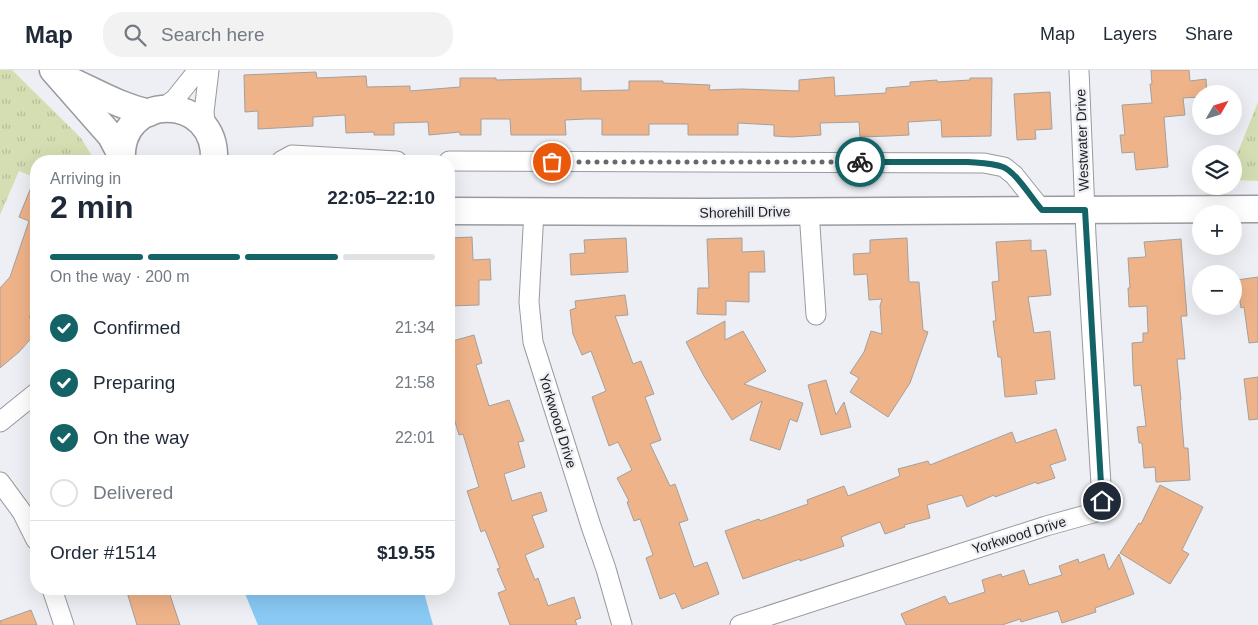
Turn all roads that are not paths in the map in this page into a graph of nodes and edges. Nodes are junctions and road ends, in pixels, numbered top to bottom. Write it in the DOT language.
graph roads {
  1 [pos="198,70"];
  2 [pos="209,70"];
  3 [pos="1079,70"];
  4 [pos="56,73"];
  5 [pos="156,110"];
  6 [pos="216,149"];
  7 [pos="120,155"];
  8 [pos="121,155"];
  9 [pos="455,161"];
  10 [pos="1258,209"];
  11 [pos="1042,210"];
  12 [pos="1085,210"];
  13 [pos="455,211"];
  14 [pos="534,211"];
  15 [pos="809,211"];
  16 [pos="816,315"];
  17 [pos="30,398"];
  18 [pos="0,422"];
  19 [pos="0,482"];
  20 [pos="30,526"];
  21 [pos="54,595"];
  22 [pos="64,625"];
  23 [pos="622,625"];
  24 [pos="740,625"];
  1 -- 5 [label="street"];
  2 -- 6 [label="street"];
  3 -- 12 [label="street, Westwater Drive"];
  4 -- 5 [label="street"];
  4 -- 7 [label="street"];
  5 -- 6 [label="street"];
  5 -- 8 [label="street"];
  9 -- 11 [label="street"];
  10 -- 12 [label="street, Shorehill Drive"];
  11 -- 12 [label="street, Shorehill Drive"];
  11 -- 15 [label="street, Shorehill Drive"];
  12 -- 24 [label="street, Yorkwood Drive"];
  13 -- 14 [label="street, Shorehill Drive"];
  14 -- 15 [label="street, Shorehill Drive"];
  14 -- 23 [label="street, Yorkwood Drive"];
  15 -- 16 [label="street"];
  17 -- 18 [label="street"];
  19 -- 20 [label="street"];
  21 -- 22 [label="street"];
}
